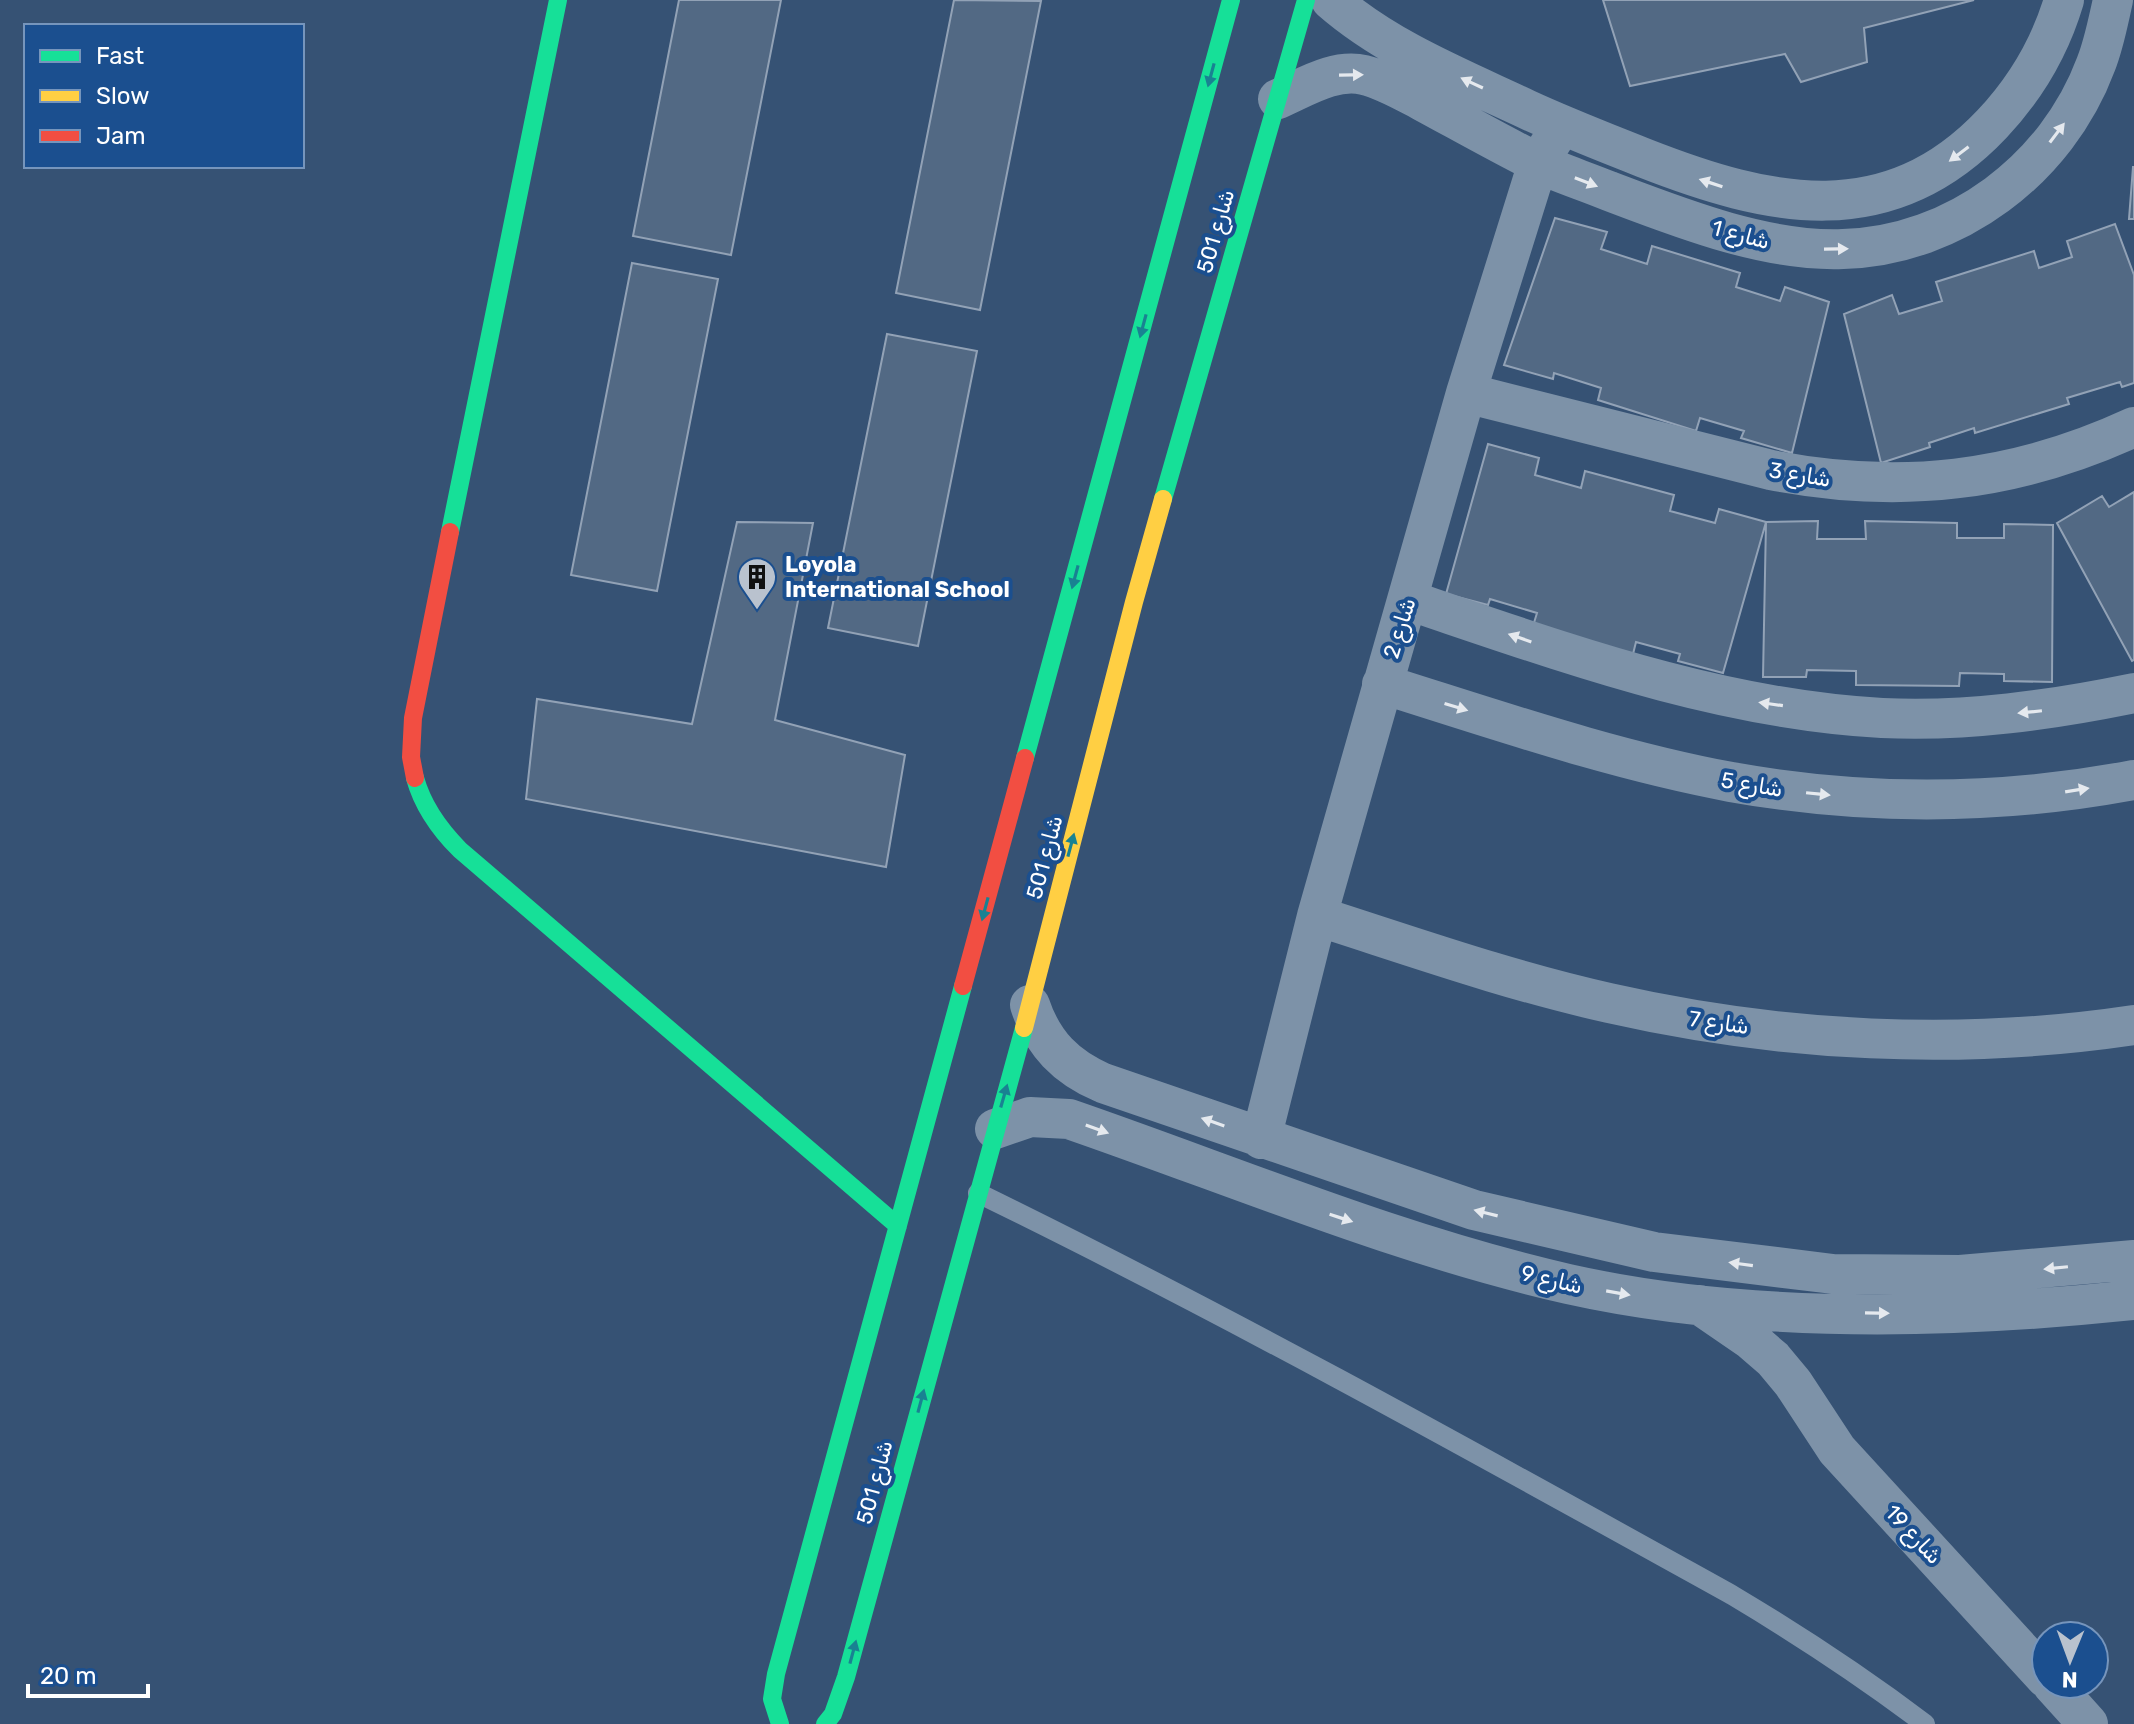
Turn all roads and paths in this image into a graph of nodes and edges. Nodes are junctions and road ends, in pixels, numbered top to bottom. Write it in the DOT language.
graph roads {
  1 [pos="558,0"];
  2 [pos="1231,0"];
  3 [pos="1306,0"];
  4 [pos="1331,0"];
  5 [pos="2064,0"];
  6 [pos="2113,0"];
  7 [pos="1278,99"];
  8 [pos="1562,125"];
  9 [pos="1538,163"];
  10 [pos="1466,393"];
  11 [pos="2134,427"];
  12 [pos="1408,600"];
  13 [pos="1382,684"];
  14 [pos="2134,693"];
  15 [pos="2134,780"];
  16 [pos="1317,916"];
  17 [pos="1030,1005"];
  18 [pos="2134,1025"];
  19 [pos="995,1129"];
  20 [pos="1261,1139"];
  21 [pos="978,1193"];
  22 [pos="898,1226"];
  23 [pos="2134,1260"];
  24 [pos="1802,1271"];
  25 [pos="2134,1300"];
  26 [pos="1699,1304"];
  27 [pos="1798,1311"];
  28 [pos="1793,1383"];
  29 [pos="2030,1661"];
  30 [pos="2066,1700"];
  31 [pos="780,1724"];
  32 [pos="825,1724"];
  33 [pos="1925,1724"];
  34 [pos="2088,1724"];
  1 -- 22 [label="street"];
  2 -- 22 [label="street, شارع 501, one-way"];
  3 -- 7 [label="street, شارع 501"];
  8 -- 4 [label="street, شارع 1, one-way"];
  5 -- 8 [label="street, شارع 1, one-way"];
  9 -- 6 [label="street, شارع 1, one-way"];
  7 -- 9 [label="street, شارع 1, one-way"];
  17 -- 7 [label="street, شارع 501, one-way"];
  8 -- 9 [label="street, شارع 2"];
  9 -- 10 [label="street, شارع 2"];
  10 -- 11 [label="street, شارع 3"];
  10 -- 12 [label="street, شارع 2"];
  12 -- 13 [label="street, شارع 2"];
  14 -- 12 [label="street, one-way"];
  13 -- 15 [label="street, شارع 5, one-way"];
  13 -- 16 [label="street, شارع 2"];
  16 -- 18 [label="street, شارع 7"];
  16 -- 20 [label="street, شارع 2"];
  19 -- 17 [label="street, شارع 501, one-way"];
  20 -- 17 [label="street, one-way"];
  19 -- 21 [label="street, شارع 501"];
  19 -- 26 [label="street, شارع 9, one-way"];
  24 -- 20 [label="street, one-way"];
  32 -- 21 [label="street, شارع 501, one-way"];
  21 -- 33 [label="lane"];
  22 -- 31 [label="street, شارع 501"];
  23 -- 24 [label="street, one-way"];
  24 -- 27 [label="street"];
  27 -- 25 [label="street, شارع 9, one-way"];
  26 -- 27 [label="street, شارع 9"];
  26 -- 28 [label="street, شارع 19"];
  27 -- 28 [label="street"];
  28 -- 29 [label="street, شارع 19"];
  30 -- 34 [label="street"];
}
